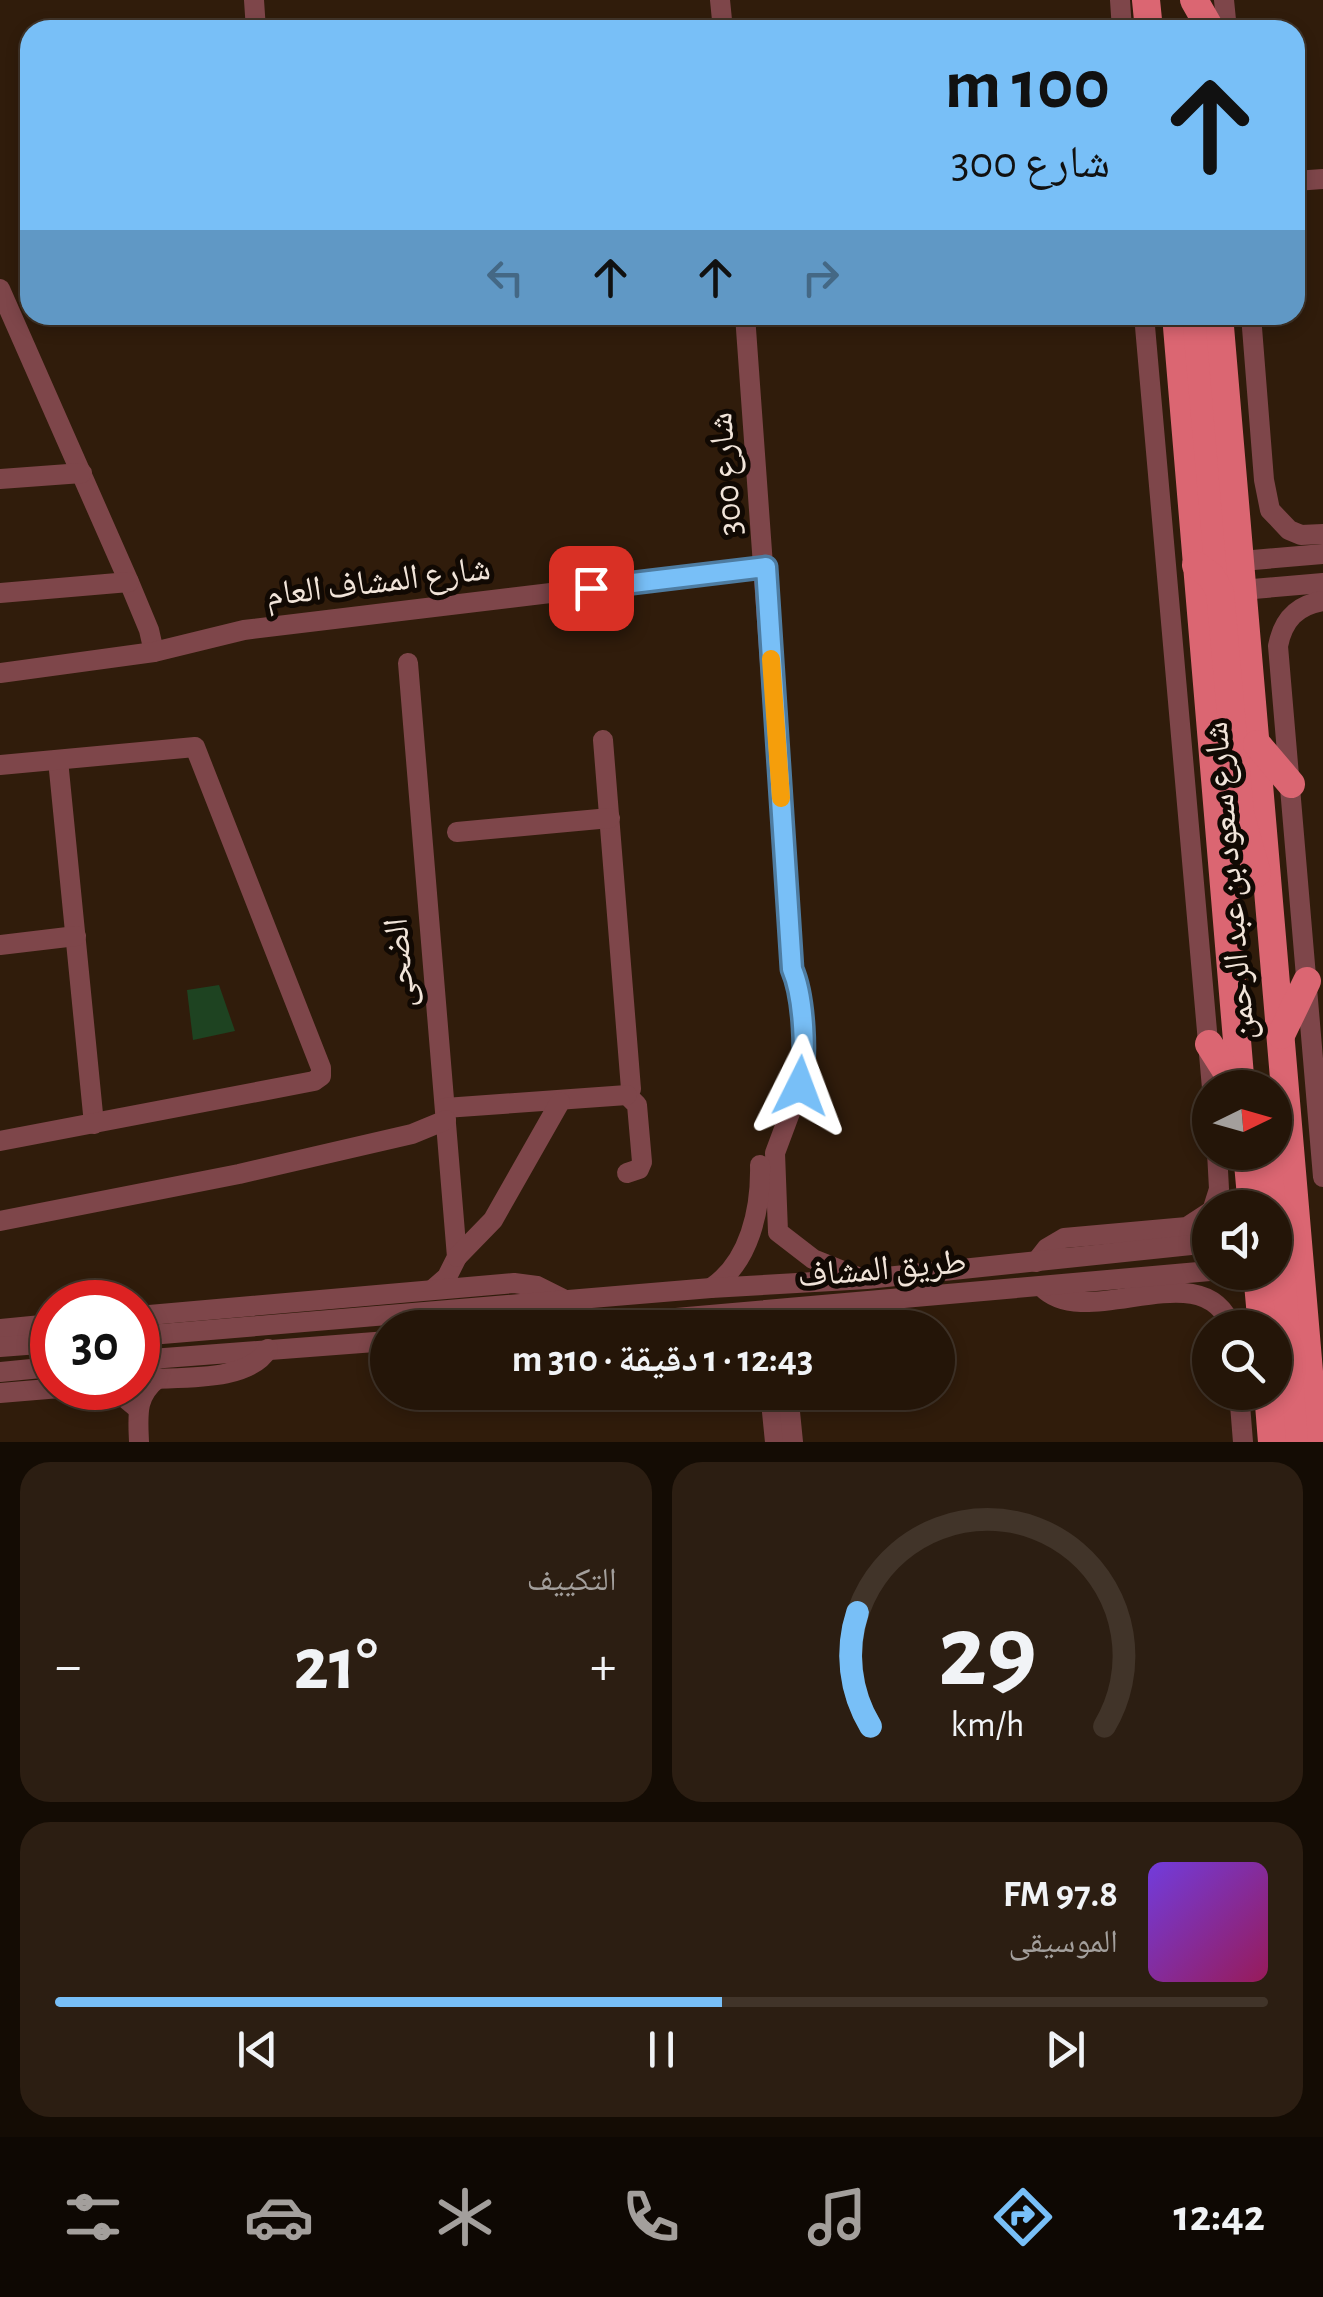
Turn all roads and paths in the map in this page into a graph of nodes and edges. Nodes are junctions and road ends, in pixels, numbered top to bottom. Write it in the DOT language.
graph roads {
  1 [pos="0,289"];
  2 [pos="747,325"];
  3 [pos="1145,325"];
  4 [pos="1178,325"];
  5 [pos="1197,325"];
  6 [pos="1220,325"];
  7 [pos="1234,325"];
  8 [pos="1253,325"];
  9 [pos="1222,350"];
  10 [pos="82,473"];
  11 [pos="0,479"];
  12 [pos="1323,534"];
  13 [pos="1323,554"];
  14 [pos="1218,563"];
  15 [pos="766,567"];
  16 [pos="129,582"];
  17 [pos="1323,583"];
  18 [pos="1220,592"];
  19 [pos="0,593"];
  20 [pos="1323,601"];
  21 [pos="154,652"];
  22 [pos="408,663"];
  23 [pos="0,673"];
  24 [pos="603,740"];
  25 [pos="1258,744"];
  26 [pos="58,760"];
  27 [pos="0,766"];
  28 [pos="1291,784"];
  29 [pos="610,818"];
  30 [pos="457,832"];
  31 [pos="1271,912"];
  32 [pos="76,936"];
  33 [pos="0,945"];
  34 [pos="1230,964"];
  35 [pos="792,969"];
  36 [pos="1307,982"];
  37 [pos="1281,1036"];
  38 [pos="1208,1044"];
  39 [pos="1210,1070"];
  40 [pos="1226,1070"];
  41 [pos="1238,1070"];
  42 [pos="1257,1070"];
  43 [pos="627,1095"];
  44 [pos="560,1102"];
  45 [pos="445,1114"];
  46 [pos="94,1124"];
  47 [pos="0,1141"];
  48 [pos="1322,1164"];
  49 [pos="628,1174"];
  50 [pos="1323,1177"];
  51 [pos="1281,1190"];
  52 [pos="0,1221"];
  53 [pos="1192,1224"];
  54 [pos="1192,1245"];
  55 [pos="456,1257"];
  56 [pos="1036,1262"];
  57 [pos="1192,1274"];
  58 [pos="868,1280"];
  59 [pos="487,1285"];
  60 [pos="1042,1287"];
  61 [pos="710,1288"];
  62 [pos="432,1290"];
  63 [pos="1282,1290"];
  64 [pos="1283,1290"];
  65 [pos="392,1294"];
  66 [pos="567,1301"];
  67 [pos="839,1305"];
  68 [pos="772,1310"];
  69 [pos="835,1310"];
  70 [pos="1223,1310"];
  71 [pos="160,1314"];
  72 [pos="354,1319"];
  73 [pos="30,1326"];
  74 [pos="0,1328"];
  75 [pos="160,1334"];
  76 [pos="370,1341"];
  77 [pos="30,1345"];
  78 [pos="0,1347"];
  79 [pos="268,1349"];
  80 [pos="160,1358"];
  81 [pos="30,1369"];
  82 [pos="0,1372"];
  83 [pos="160,1378"];
  84 [pos="30,1390"];
  85 [pos="0,1393"];
  86 [pos="137,1410"];
  87 [pos="781,1410"];
  88 [pos="787,1410"];
  89 [pos="1240,1410"];
  90 [pos="1269,1410"];
  91 [pos="139,1442"];
  92 [pos="775,1442"];
  93 [pos="793,1442"];
  94 [pos="1243,1442"];
  95 [pos="1272,1442"];
  96 [pos="1294,1442"];
  97 [pos="1315,1442"];
  1 -- 10 [label="street"];
  2 -- 15 [label="street, شارع 300"];
  3 -- 38 [label="street, شارع سعود بن عبد الرحمن"];
  4 -- 14 [label="main road, شارع سعود بن عبد الرحمن"];
  5 -- 14 [label="main road"];
  6 -- 9 [label="main road, شارع سعود بن عبد الرحمن"];
  7 -- 9 [label="main road"];
  8 -- 12 [label="street"];
  9 -- 14 [label="main road, شارع سعود بن عبد الرحمن"];
  10 -- 11 [label="street"];
  10 -- 16 [label="street"];
  13 -- 14 [label="street"];
  14 -- 18 [label="main road, شارع سعود بن عبد الرحمن"];
  14 -- 18 [label="main road"];
  15 -- 21 [label="street, شارع المشاف العام"];
  15 -- 35 [label="street, شارع 300"];
  16 -- 19 [label="street"];
  16 -- 21 [label="street"];
  17 -- 18 [label="street"];
  18 -- 25 [label="main road, شارع سعود بن عبد الرحمن"];
  18 -- 31 [label="main road"];
  18 -- 34 [label="main road, شارع سعود بن عبد الرحمن"];
  20 -- 28 [label="street, شارع سعود بن عبد الرحمن"];
  21 -- 23 [label="street, شارع المشاف العام"];
  22 -- 45 [label="street, الضحى"];
  24 -- 29 [label="street"];
  25 -- 28 [label="main road"];
  25 -- 31 [label="main road, شارع سعود بن عبد الرحمن"];
  26 -- 27 [label="street"];
  26 -- 32 [label="street"];
  26 -- 46 [label="street"];
  28 -- 36 [label="street, شارع سعود بن عبد الرحمن"];
  29 -- 30 [label="street"];
  29 -- 43 [label="street"];
  31 -- 37 [label="main road, شارع سعود بن عبد الرحمن"];
  32 -- 33 [label="street"];
  32 -- 46 [label="street"];
  34 -- 41 [label="main road, شارع سعود بن عبد الرحمن"];
  34 -- 42 [label="main road"];
  35 -- 58 [label="street"];
  35 -- 61 [label="street"];
  36 -- 37 [label="main road"];
  36 -- 48 [label="street, شارع سعود بن عبد الرحمن"];
  37 -- 51 [label="main road, شارع سعود بن عبد الرحمن"];
  38 -- 39 [label="street, شارع سعود بن عبد الرحمن"];
  38 -- 40 [label="main road"];
  43 -- 44 [label="street"];
  43 -- 49 [label="street"];
  44 -- 45 [label="street"];
  44 -- 55 [label="street"];
  45 -- 52 [label="street"];
  45 -- 55 [label="street, الضحى"];
  46 -- 47 [label="street"];
  48 -- 50 [label="street, شارع سعود بن عبد الرحمن"];
  53 -- 56 [label="street"];
  54 -- 56 [label="street, طريق المشاف"];
  55 -- 59 [label="street"];
  55 -- 62 [label="street"];
  56 -- 58 [label="street, طريق المشاف"];
  57 -- 60 [label="street, طريق المشاف"];
  58 -- 61 [label="street, طريق المشاف"];
  59 -- 62 [label="street, طريق المشاف"];
  59 -- 66 [label="street, طريق المشاف"];
  60 -- 67 [label="street, طريق المشاف"];
  60 -- 70 [label="street"];
  61 -- 66 [label="street, طريق المشاف"];
  62 -- 65 [label="street, طريق المشاف"];
  63 -- 97 [label="main road"];
  64 -- 96 [label="main road"];
  65 -- 71 [label="street, طريق المشاف"];
  65 -- 72 [label="street"];
  66 -- 72 [label="street, طريق المشاف"];
  67 -- 68 [label="street, طريق المشاف"];
  67 -- 69 [label="street"];
  72 -- 75 [label="street, طريق المشاف"];
  73 -- 74 [label="street"];
  76 -- 79 [label="street"];
  77 -- 78 [label="street"];
  79 -- 80 [label="street"];
  79 -- 83 [label="street"];
  81 -- 82 [label="street"];
  84 -- 85 [label="street"];
  86 -- 91 [label="street"];
  87 -- 92 [label="street"];
  88 -- 93 [label="street"];
  89 -- 94 [label="street"];
  90 -- 95 [label="main road"];
}
